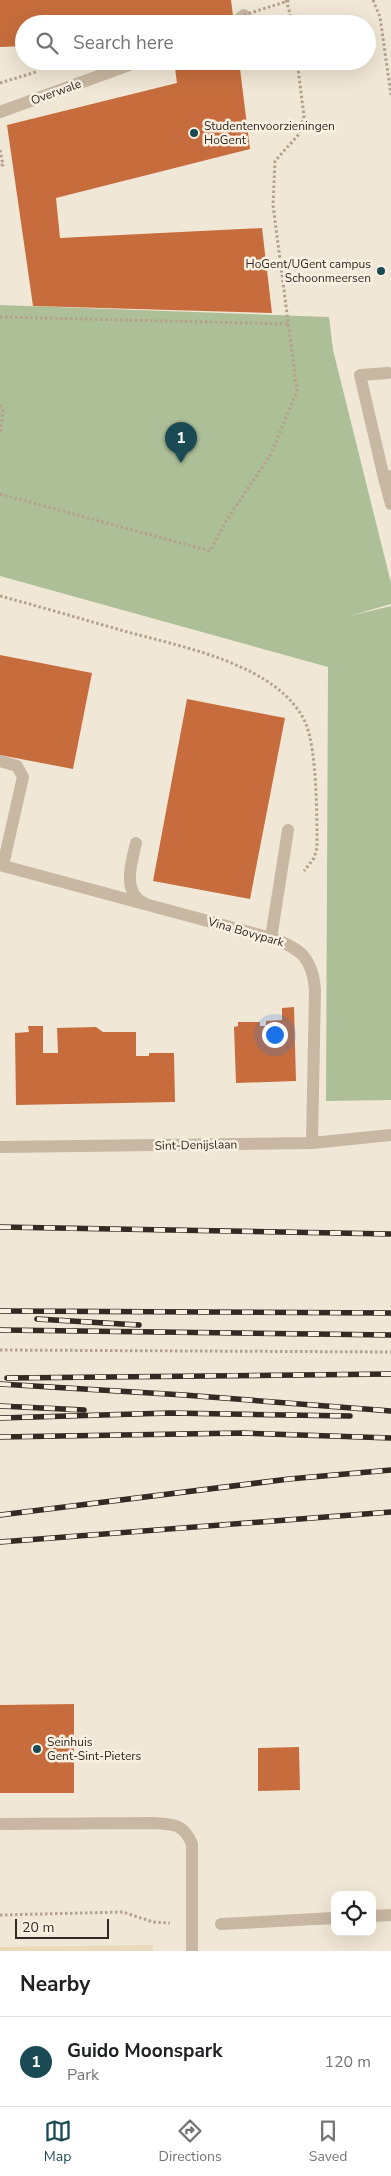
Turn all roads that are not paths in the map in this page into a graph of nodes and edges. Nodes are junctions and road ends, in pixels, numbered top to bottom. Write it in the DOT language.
graph roads {
  1 [pos="115,70"];
  2 [pos="0,112"];
  3 [pos="388,373"];
  4 [pos="388,477"];
  5 [pos="391,504"];
  6 [pos="0,762"];
  7 [pos="288,830"];
  8 [pos="136,843"];
  9 [pos="1,865"];
  10 [pos="148,905"];
  11 [pos="271,938"];
  12 [pos="391,1135"];
  13 [pos="312,1144"];
  14 [pos="0,1147"];
  15 [pos="0,1824"];
  16 [pos="391,1915"];
  17 [pos="376,1916"];
  18 [pos="331,1918"];
  19 [pos="222,1924"];
  20 [pos="192,1951"];
  1 -- 2 [label="street, Overwale"];
  3 -- 4 [label="street"];
  4 -- 5 [label="street"];
  6 -- 9 [label="street"];
  7 -- 11 [label="street"];
  8 -- 10 [label="street"];
  9 -- 10 [label="street, Vina Bovypark"];
  10 -- 11 [label="street, Vina Bovypark"];
  11 -- 13 [label="street, Vina Bovypark"];
  12 -- 13 [label="street, Sint-Denijslaan"];
  13 -- 14 [label="street, Sint-Denijslaan"];
  15 -- 20 [label="street"];
  16 -- 17 [label="street"];
  18 -- 19 [label="street"];
}
